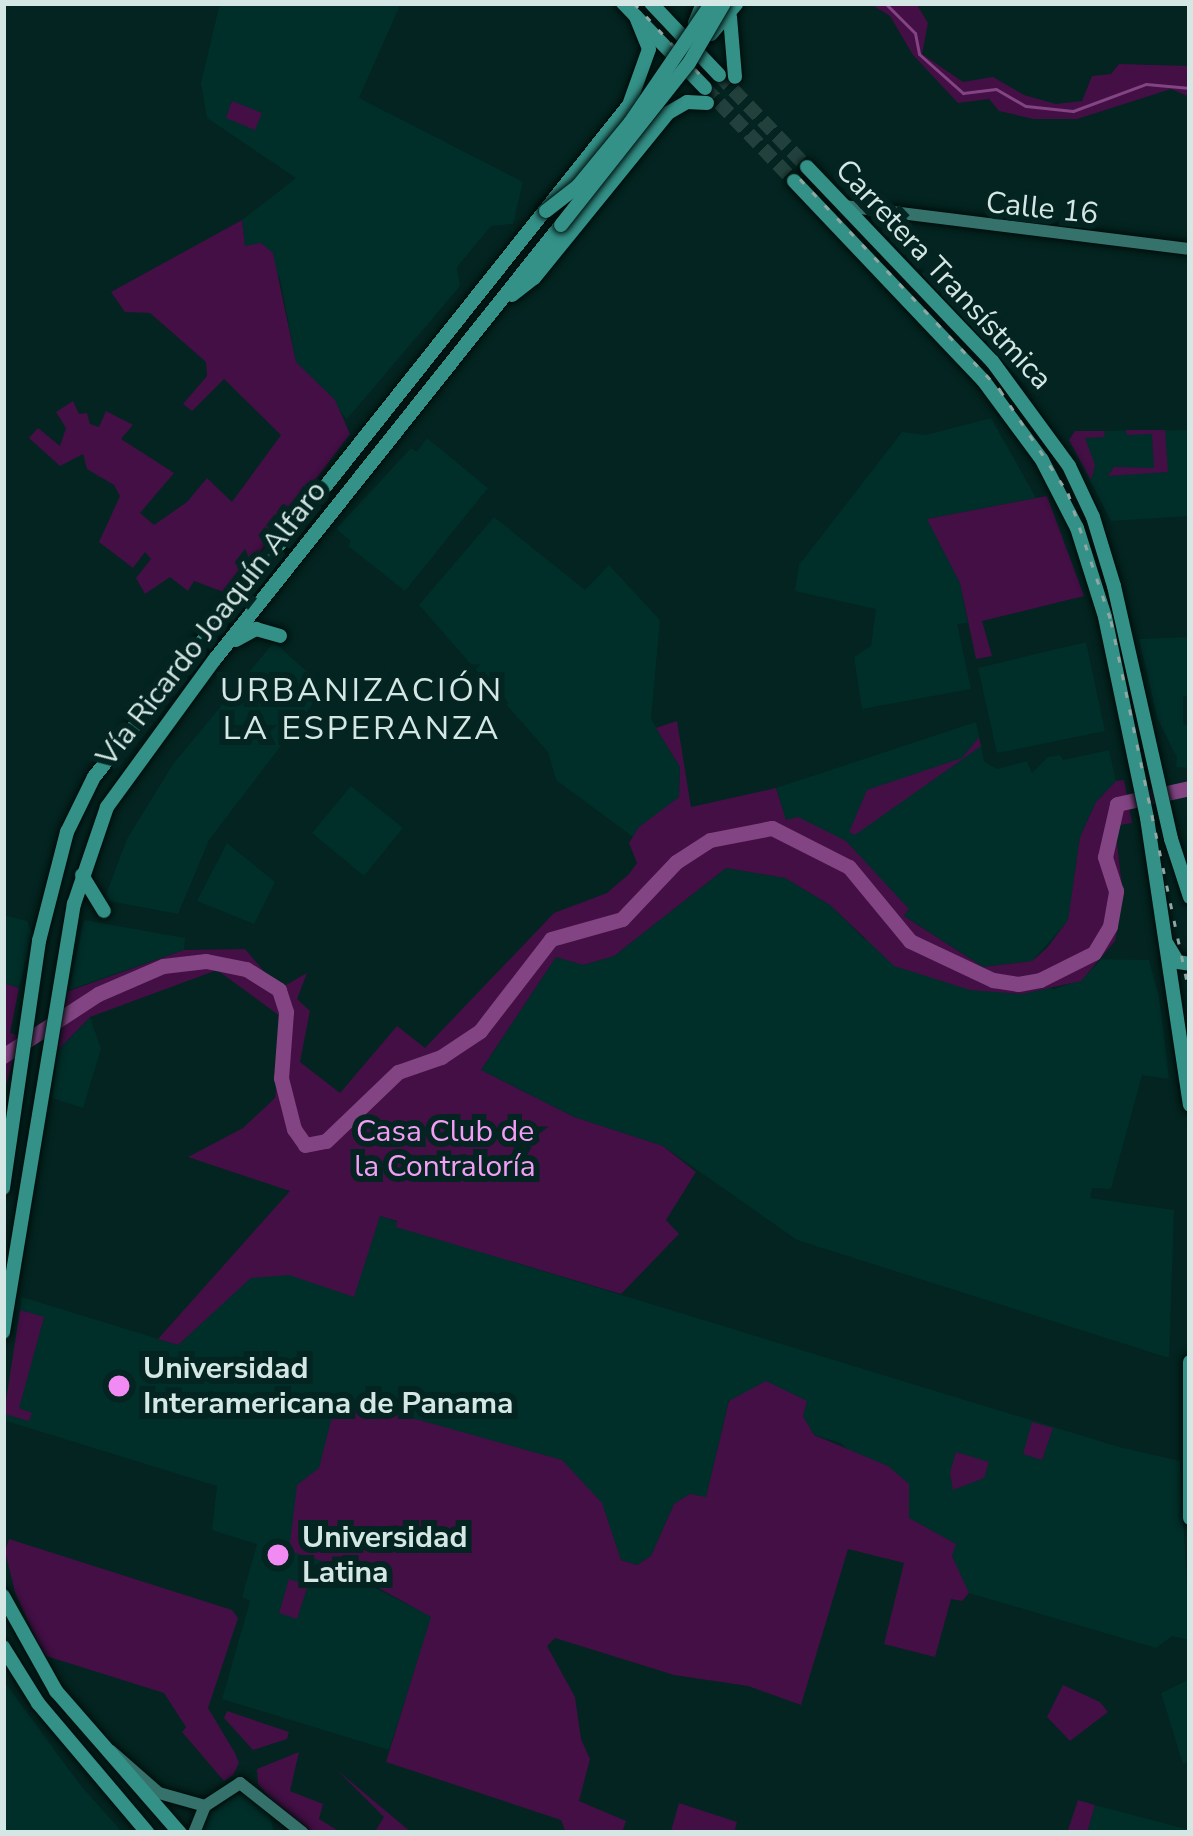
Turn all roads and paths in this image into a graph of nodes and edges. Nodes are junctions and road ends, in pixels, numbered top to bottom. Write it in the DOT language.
graph roads {
  1 [pos="623,3"];
  2 [pos="651,3"];
  3 [pos="708,3"];
  4 [pos="730,6"];
  5 [pos="636,17"];
  6 [pos="629,105"];
  7 [pos="662,119"];
  8 [pos="807,167"];
  9 [pos="794,181"];
  10 [pos="844,206"];
  11 [pos="546,211"];
  12 [pos="889,214"];
  13 [pos="872,236"];
  14 [pos="1190,249"];
  15 [pos="499,305"];
  16 [pos="269,557"];
  17 [pos="251,613"];
  18 [pos="280,636"];
  19 [pos="214,659"];
  20 [pos="82,871"];
  21 [pos="1190,897"];
  22 [pos="49,899"];
  23 [pos="74,904"];
  24 [pos="104,911"];
  25 [pos="44,919"];
  26 [pos="1162,933"];
  27 [pos="1190,964"];
  28 [pos="60,982"];
  29 [pos="1190,988"];
  30 [pos="1175,1013"];
  31 [pos="1190,1105"];
  32 [pos="3,1188"];
  33 [pos="3,1332"];
  34 [pos="1190,1361"];
  35 [pos="1190,1518"];
  36 [pos="3,1596"];
  37 [pos="3,1647"];
  38 [pos="106,1749"];
  39 [pos="205,1806"];
  40 [pos="275,1814"];
  41 [pos="148,1833"];
  42 [pos="180,1833"];
  43 [pos="194,1833"];
  44 [pos="279,1833"];
  45 [pos="303,1833"];
  1 -- 5 [label="main road"];
  2 -- 4 [label="main road"];
  3 -- 4 [label="main road"];
  3 -- 11 [label="main road, bridge"];
  4 -- 15 [label="main road, Vía Ricardo Joaquín Alfaro, bridge"];
  5 -- 6 [label="main road"];
  5 -- 7 [label="main road"];
  6 -- 7 [label="main road"];
  6 -- 11 [label="main road"];
  7 -- 15 [label="main road"];
  8 -- 10 [label="main road, Carretera Transístmica"];
  9 -- 26 [label="main road, Carretera Transístmica"];
  10 -- 12 [label="main road, Calle 16"];
  10 -- 13 [label="main road, Carretera Transístmica"];
  11 -- 16 [label="main road, Vía Ricardo Joaquín Alfaro"];
  12 -- 13 [label="main road"];
  12 -- 14 [label="main road, Calle 16"];
  13 -- 21 [label="main road, Carretera Transístmica"];
  15 -- 17 [label="main road, Vía Ricardo Joaquín Alfaro"];
  16 -- 17 [label="main road"];
  16 -- 22 [label="main road, Vía Ricardo Joaquín Alfaro"];
  17 -- 19 [label="main road, Vía Ricardo Joaquín Alfaro"];
  18 -- 19 [label="main road"];
  19 -- 20 [label="main road, Vía Ricardo Joaquín Alfaro"];
  20 -- 23 [label="main road, Vía Ricardo Joaquín Alfaro"];
  20 -- 24 [label="main road"];
  22 -- 23 [label="main road"];
  22 -- 25 [label="main road, Vía Ricardo Joaquín Alfaro"];
  23 -- 28 [label="main road, Vía Ricardo Joaquín Alfaro"];
  25 -- 28 [label="main road"];
  25 -- 32 [label="main road, Vía Ricardo Joaquín Alfaro"];
  26 -- 27 [label="main road"];
  26 -- 30 [label="main road, Carretera Transístmica"];
  28 -- 33 [label="main road, Vía Ricardo Joaquín Alfaro"];
  29 -- 30 [label="main road"];
  30 -- 31 [label="main road, Carretera Transístmica"];
  34 -- 35 [label="main road"];
  36 -- 38 [label="main road"];
  37 -- 41 [label="main road"];
  38 -- 39 [label="main road"];
  38 -- 42 [label="main road"];
  39 -- 40 [label="main road"];
  39 -- 43 [label="main road"];
  40 -- 44 [label="main road"];
  40 -- 45 [label="main road"];
}
